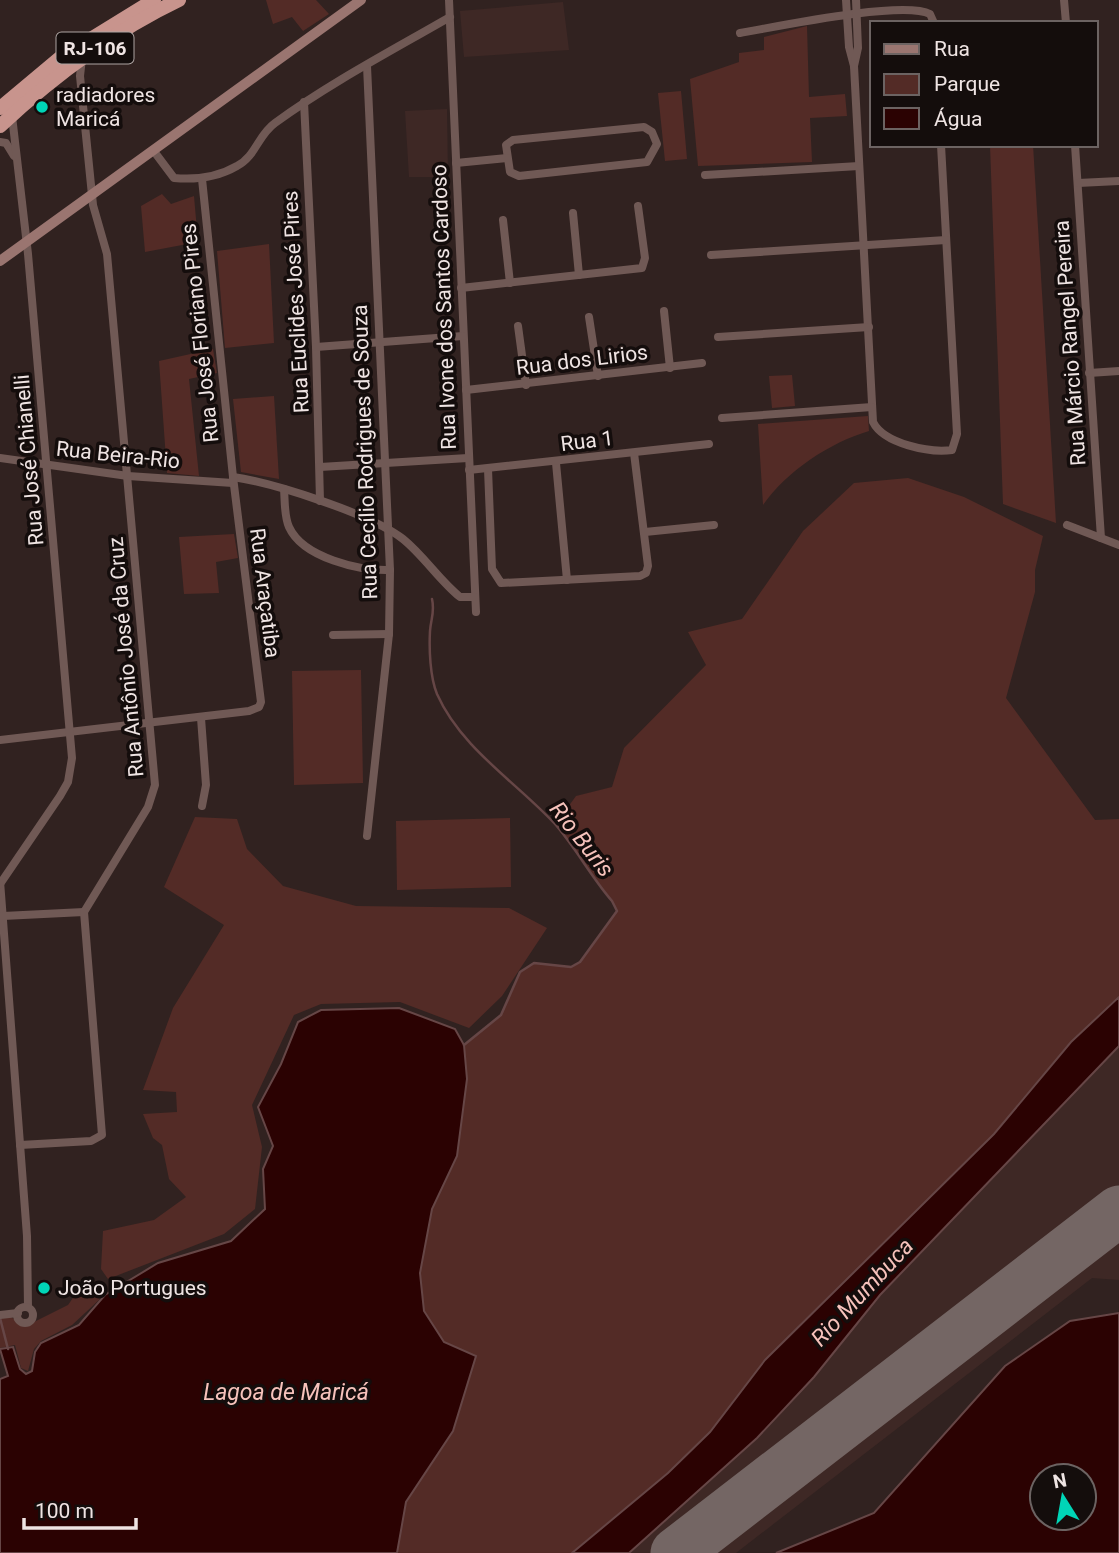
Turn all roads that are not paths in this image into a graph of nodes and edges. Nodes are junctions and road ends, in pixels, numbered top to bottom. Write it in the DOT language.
graph roads {
  1 [pos="154,0"];
  2 [pos="179,0"];
  3 [pos="361,0"];
  4 [pos="449,0"];
  5 [pos="846,0"];
  6 [pos="856,0"];
  7 [pos="1064,0"];
  8 [pos="852,13"];
  9 [pos="450,17"];
  10 [pos="933,21"];
  11 [pos="1066,21"];
  12 [pos="740,33"];
  13 [pos="82,57"];
  14 [pos="367,66"];
  15 [pos="64,70"];
  16 [pos="80,76"];
  17 [pos="304,102"];
  18 [pos="6,111"];
  19 [pos="0,126"];
  20 [pos="0,142"];
  21 [pos="941,147"];
  22 [pos="1075,147"];
  23 [pos="153,150"];
  24 [pos="507,158"];
  25 [pos="15,160"];
  26 [pos="456,163"];
  27 [pos="859,166"];
  28 [pos="705,175"];
  29 [pos="202,179"];
  30 [pos="1119,181"];
  31 [pos="1078,183"];
  32 [pos="92,194"];
  33 [pos="638,206"];
  34 [pos="573,213"];
  35 [pos="503,220"];
  36 [pos="946,240"];
  37 [pos="27,241"];
  38 [pos="864,246"];
  39 [pos="712,255"];
  40 [pos="0,261"];
  41 [pos="579,275"];
  42 [pos="510,283"];
  43 [pos="461,288"];
  44 [pos="664,311"];
  45 [pos="589,317"];
  46 [pos="518,326"];
  47 [pos="869,327"];
  48 [pos="463,336"];
  49 [pos="718,337"];
  50 [pos="378,343"];
  51 [pos="316,347"];
  52 [pos="702,363"];
  53 [pos="670,368"];
  54 [pos="1119,370"];
  55 [pos="1089,373"];
  56 [pos="598,376"];
  57 [pos="526,385"];
  58 [pos="466,390"];
  59 [pos="872,407"];
  60 [pos="722,418"];
  61 [pos="709,444"];
  62 [pos="634,453"];
  63 [pos="0,458"];
  64 [pos="468,458"];
  65 [pos="556,463"];
  66 [pos="385,464"];
  67 [pos="47,466"];
  68 [pos="320,467"];
  69 [pos="488,469"];
  70 [pos="469,470"];
  71 [pos="128,476"];
  72 [pos="233,480"];
  73 [pos="284,489"];
  74 [pos="320,501"];
  75 [pos="715,525"];
  76 [pos="1067,525"];
  77 [pos="388,530"];
  78 [pos="645,532"];
  79 [pos="1101,538"];
  80 [pos="1119,545"];
  81 [pos="390,570"];
  82 [pos="568,580"];
  83 [pos="475,597"];
  84 [pos="476,612"];
  85 [pos="389,634"];
  86 [pos="333,635"];
  87 [pos="201,718"];
  88 [pos="149,722"];
  89 [pos="69,731"];
  90 [pos="0,740"];
  91 [pos="202,806"];
  92 [pos="367,836"];
  93 [pos="0,882"];
  94 [pos="84,912"];
  95 [pos="2,916"];
  96 [pos="20,1144"];
  97 [pos="28,1307"];
  98 [pos="18,1313"];
  99 [pos="3,1314"];
  1 -- 18 [label="highway, RJ-106"];
  2 -- 13 [label="highway, RJ-106"];
  3 -- 23 [label="main road"];
  4 -- 9 [label="street, Rua Ivone dos Santos Cardoso"];
  5 -- 8 [label="street"];
  6 -- 8 [label="street"];
  7 -- 11 [label="street"];
  8 -- 10 [label="street"];
  8 -- 12 [label="street"];
  8 -- 27 [label="street"];
  9 -- 14 [label="street"];
  9 -- 26 [label="street, Rua Ivone dos Santos Cardoso"];
  13 -- 15 [label="highway, RJ-106"];
  13 -- 16 [label="street, Rua Antônio José da Cruz"];
  14 -- 17 [label="street"];
  14 -- 50 [label="street, Rua Cecílio Rodrigues de Souza"];
  15 -- 16 [label="street"];
  15 -- 18 [label="highway, RJ-106"];
  16 -- 32 [label="street, Rua Antônio José da Cruz"];
  17 -- 29 [label="street"];
  17 -- 51 [label="street, Rua Euclides José Pires"];
  18 -- 19 [label="highway, RJ-106"];
  18 -- 25 [label="street, Rua José Chianelli"];
  20 -- 25 [label="street"];
  21 -- 36 [label="street"];
  22 -- 31 [label="street, Rua Márcio Rangel Pereira"];
  23 -- 29 [label="street"];
  23 -- 32 [label="main road"];
  24 -- 24 [label="street"];
  24 -- 26 [label="street"];
  25 -- 37 [label="street, Rua José Chianelli"];
  26 -- 43 [label="street, Rua Ivone dos Santos Cardoso"];
  27 -- 28 [label="street"];
  27 -- 38 [label="street"];
  29 -- 72 [label="street, Rua José Floriano Pires"];
  30 -- 31 [label="street"];
  31 -- 55 [label="street, Rua Márcio Rangel Pereira"];
  32 -- 37 [label="main road"];
  32 -- 71 [label="street, Rua Antônio José da Cruz"];
  33 -- 41 [label="street"];
  34 -- 41 [label="street"];
  35 -- 42 [label="street"];
  36 -- 38 [label="street"];
  36 -- 59 [label="street"];
  37 -- 40 [label="main road"];
  37 -- 67 [label="street, Rua José Chianelli"];
  38 -- 39 [label="street"];
  38 -- 47 [label="street"];
  41 -- 42 [label="street"];
  42 -- 43 [label="street"];
  43 -- 48 [label="street, Rua Ivone dos Santos Cardoso"];
  44 -- 53 [label="street"];
  45 -- 56 [label="street"];
  46 -- 57 [label="street"];
  47 -- 49 [label="street"];
  47 -- 59 [label="street"];
  48 -- 50 [label="street"];
  48 -- 58 [label="street, Rua Ivone dos Santos Cardoso"];
  50 -- 51 [label="street"];
  50 -- 66 [label="street, Rua Cecílio Rodrigues de Souza"];
  51 -- 68 [label="street, Rua Euclides José Pires"];
  52 -- 53 [label="street, Rua dos Lirios"];
  53 -- 56 [label="street, Rua dos Lirios"];
  54 -- 55 [label="street"];
  55 -- 79 [label="street, Rua Márcio Rangel Pereira"];
  56 -- 57 [label="street, Rua dos Lirios"];
  57 -- 58 [label="street, Rua dos Lirios"];
  58 -- 64 [label="street, Rua Ivone dos Santos Cardoso"];
  59 -- 60 [label="street"];
  61 -- 62 [label="street, Rua 1"];
  62 -- 65 [label="street, Rua 1"];
  62 -- 78 [label="street"];
  63 -- 67 [label="street, Rua Beira-Rio"];
  64 -- 66 [label="street"];
  64 -- 70 [label="street, Rua Ivone dos Santos Cardoso"];
  65 -- 69 [label="street, Rua 1"];
  65 -- 82 [label="street"];
  66 -- 68 [label="street"];
  66 -- 77 [label="street, Rua Cecílio Rodrigues de Souza"];
  67 -- 71 [label="street, Rua Beira-Rio"];
  67 -- 89 [label="street, Rua José Chianelli"];
  68 -- 74 [label="street, Rua Euclides José Pires"];
  69 -- 70 [label="street, Rua 1"];
  69 -- 82 [label="street"];
  70 -- 83 [label="street, Rua Ivone dos Santos Cardoso"];
  71 -- 72 [label="street, Rua Beira-Rio"];
  71 -- 88 [label="street, Rua Antônio José da Cruz"];
  72 -- 73 [label="street, Rua Beira-Rio"];
  72 -- 87 [label="street, Rua Araçatiba"];
  73 -- 74 [label="street, Rua Beira-Rio"];
  73 -- 81 [label="street"];
  74 -- 77 [label="street, Rua Beira-Rio"];
  75 -- 78 [label="street"];
  76 -- 79 [label="street"];
  77 -- 81 [label="street, Rua Cecílio Rodrigues de Souza"];
  77 -- 83 [label="street, Rua Beira-Rio"];
  78 -- 82 [label="street"];
  79 -- 80 [label="street"];
  81 -- 85 [label="street, Rua Cecílio Rodrigues de Souza"];
  83 -- 84 [label="street, Rua Ivone dos Santos Cardoso"];
  85 -- 86 [label="street"];
  85 -- 92 [label="street, Rua Cecílio Rodrigues de Souza"];
  87 -- 88 [label="street"];
  87 -- 91 [label="street"];
  88 -- 89 [label="street"];
  88 -- 94 [label="street, Rua Antônio José da Cruz"];
  89 -- 90 [label="street"];
  89 -- 93 [label="street, Rua José Chianelli"];
  93 -- 95 [label="street"];
  94 -- 95 [label="street"];
  94 -- 96 [label="street"];
  95 -- 96 [label="street"];
  96 -- 97 [label="street"];
  97 -- 98 [label="street"];
  97 -- 98 [label="street"];
  98 -- 99 [label="street"];
}
